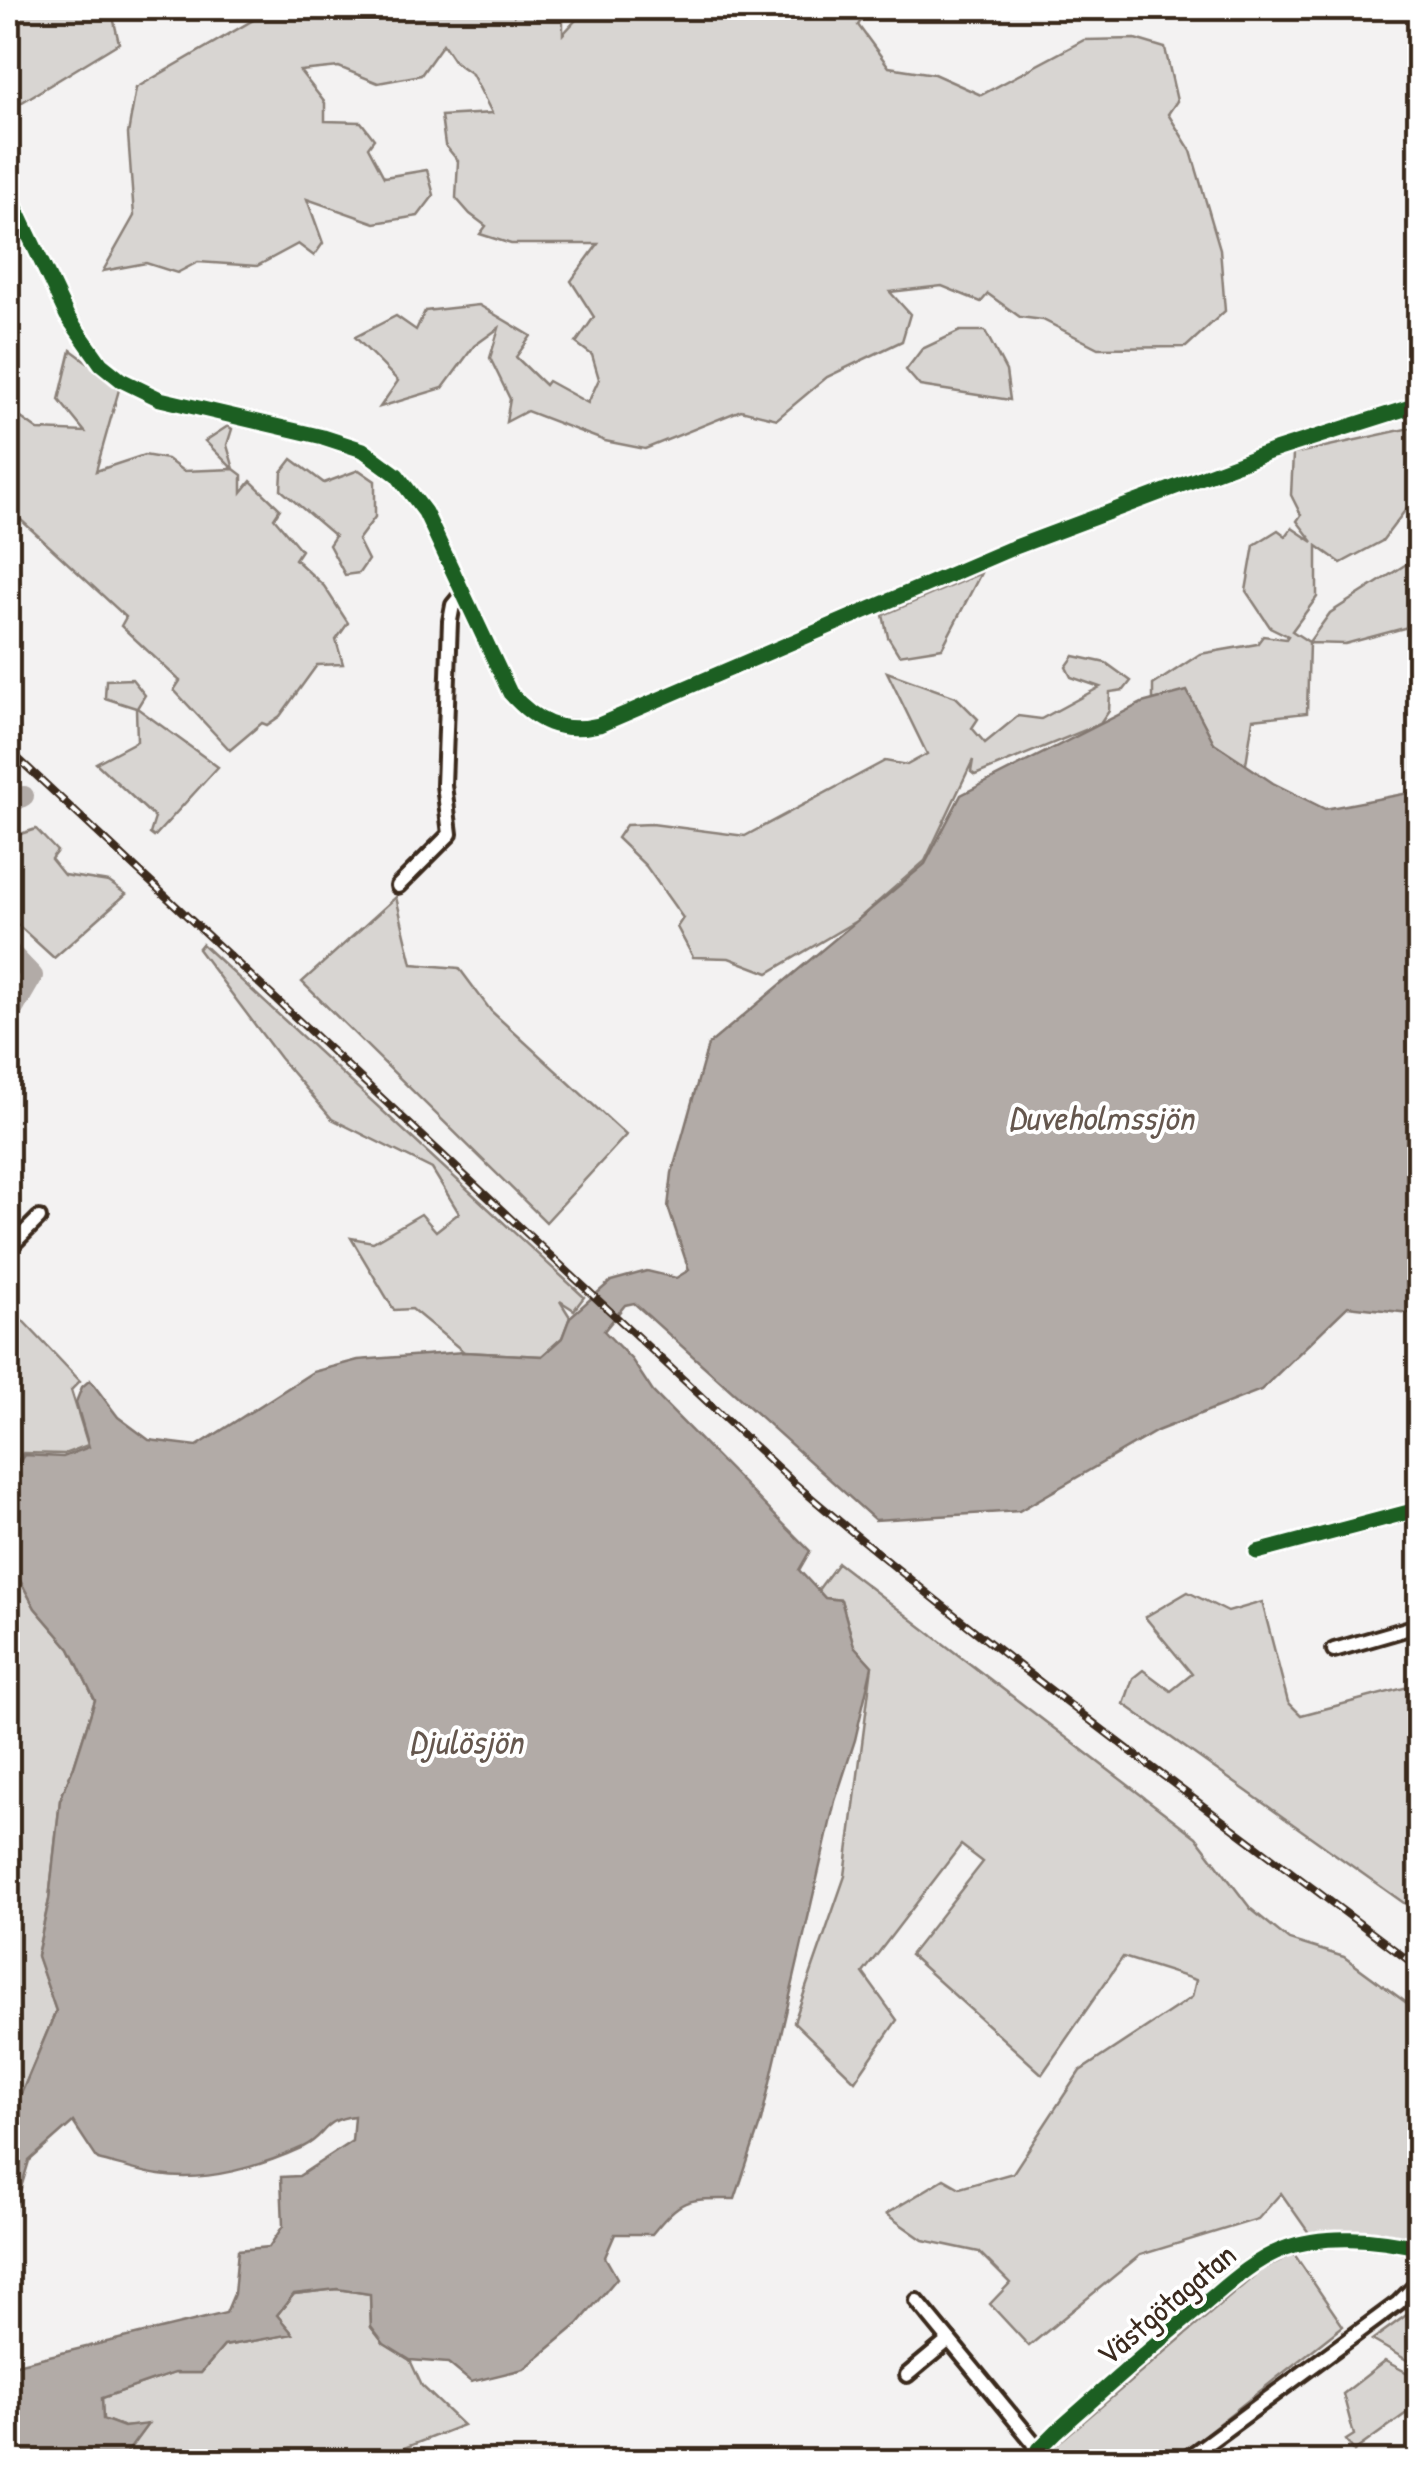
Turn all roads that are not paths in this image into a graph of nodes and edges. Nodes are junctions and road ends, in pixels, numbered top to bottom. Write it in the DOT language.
graph roads {
  1 [pos="8,191"];
  2 [pos="1420,404"];
  3 [pos="462,594"];
  4 [pos="398,886"];
  5 [pos="39,1218"];
  6 [pos="8,1249"];
  7 [pos="1420,1508"];
  8 [pos="1257,1552"];
  9 [pos="1420,1625"];
  10 [pos="1334,1650"];
  11 [pos="1420,2248"];
  12 [pos="1420,2281"];
  13 [pos="917,2301"];
  14 [pos="949,2340"];
  15 [pos="907,2375"];
  16 [pos="1040,2455"];
  17 [pos="1182,2462"];
  1 -- 3 [label="street"];
  2 -- 3 [label="street"];
  3 -- 4 [label="street"];
  5 -- 6 [label="street"];
  7 -- 8 [label="street"];
  9 -- 10 [label="street"];
  11 -- 16 [label="street, Västgötagatan"];
  12 -- 17 [label="street"];
  13 -- 14 [label="street"];
  14 -- 15 [label="street"];
  14 -- 16 [label="street"];
}
